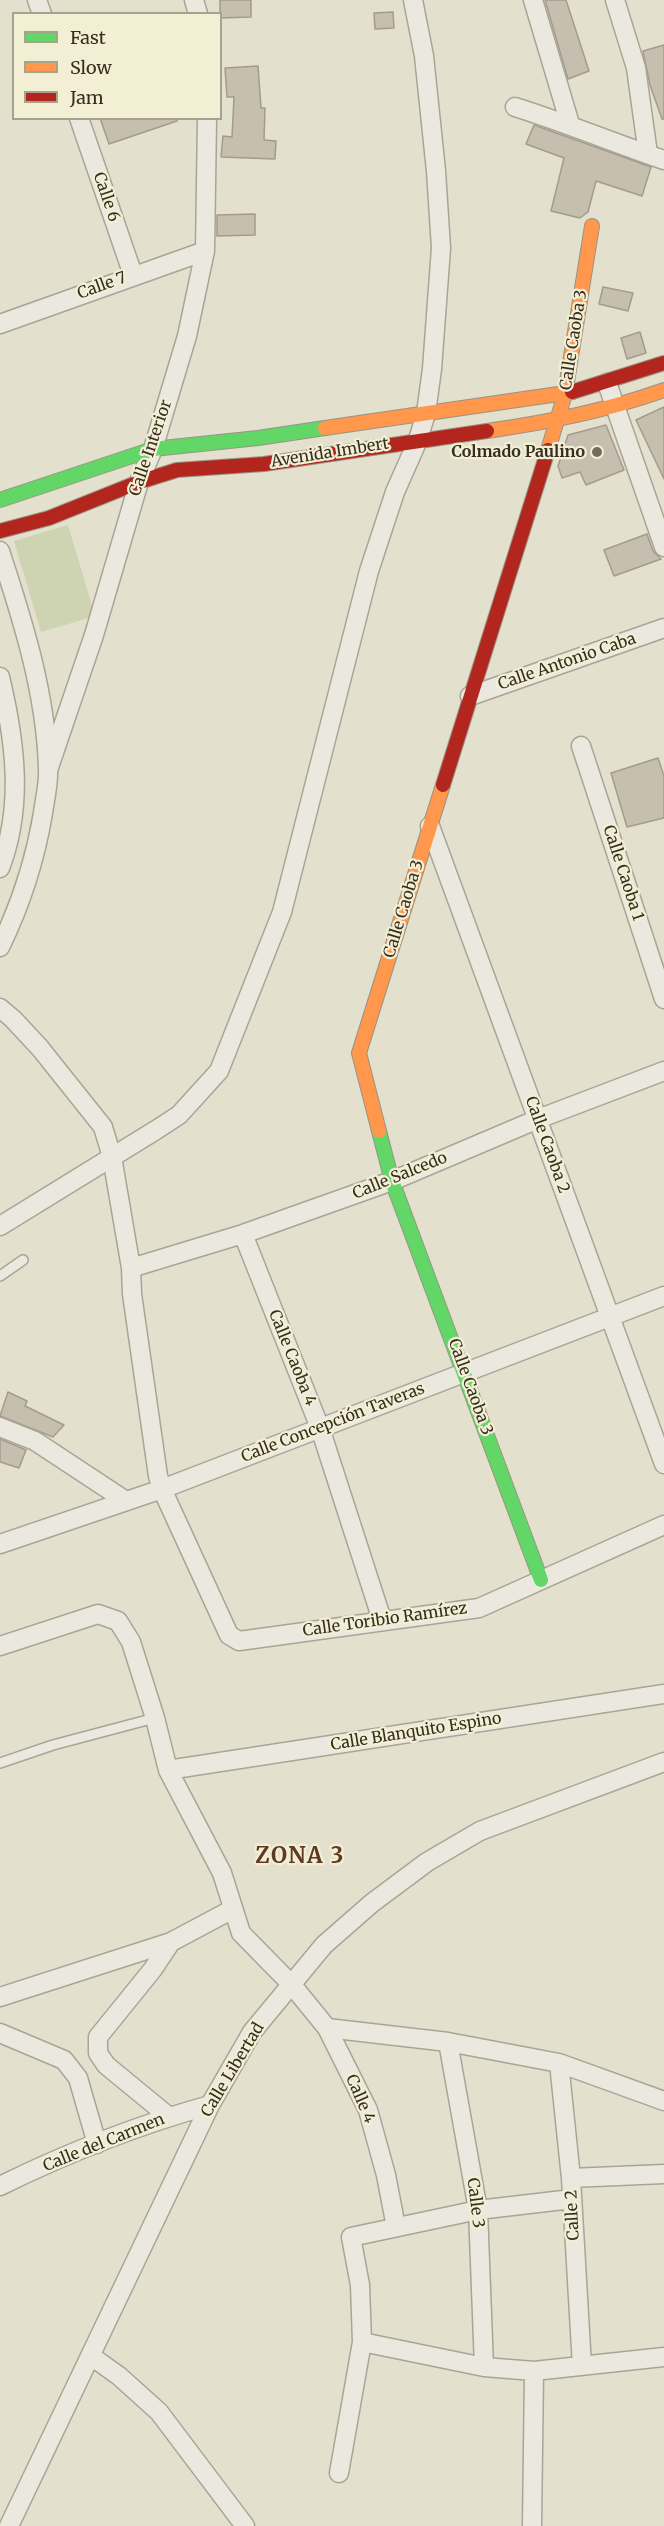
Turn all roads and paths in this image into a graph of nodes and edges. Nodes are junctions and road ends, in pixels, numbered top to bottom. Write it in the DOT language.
graph roads {
  1 [pos="413,0"];
  2 [pos="532,0"];
  3 [pos="615,0"];
  4 [pos="515,107"];
  5 [pos="80,120"];
  6 [pos="207,120"];
  7 [pos="570,124"];
  8 [pos="656,157"];
  9 [pos="592,226"];
  10 [pos="205,251"];
  11 [pos="133,275"];
  12 [pos="0,324"];
  13 [pos="664,363"];
  14 [pos="607,383"];
  15 [pos="664,390"];
  16 [pos="566,394"];
  17 [pos="615,407"];
  18 [pos="426,413"];
  19 [pos="555,421"];
  20 [pos="418,440"];
  21 [pos="153,449"];
  22 [pos="139,482"];
  23 [pos="0,500"];
  24 [pos="0,531"];
  25 [pos="664,546"];
  26 [pos="0,551"];
  27 [pos="664,628"];
  28 [pos="0,676"];
  29 [pos="470,696"];
  30 [pos="581,746"];
  31 [pos="48,770"];
  32 [pos="430,825"];
  33 [pos="0,868"];
  34 [pos="0,947"];
  35 [pos="664,999"];
  36 [pos="0,1008"];
  37 [pos="664,1071"];
  38 [pos="538,1119"];
  39 [pos="112,1157"];
  40 [pos="392,1181"];
  41 [pos="0,1226"];
  42 [pos="243,1234"];
  43 [pos="23,1260"];
  44 [pos="131,1268"];
  45 [pos="0,1276"];
  46 [pos="664,1296"];
  47 [pos="610,1316"];
  48 [pos="465,1372"];
  49 [pos="0,1427"];
  50 [pos="320,1428"];
  51 [pos="664,1464"];
  52 [pos="162,1490"];
  53 [pos="126,1501"];
  54 [pos="664,1525"];
  55 [pos="0,1544"];
  56 [pos="541,1580"];
  57 [pos="382,1620"];
  58 [pos="0,1646"];
  59 [pos="664,1694"];
  60 [pos="155,1718"];
  61 [pos="664,1762"];
  62 [pos="0,1763"];
  63 [pos="168,1770"];
  64 [pos="233,1909"];
  65 [pos="171,1942"];
  66 [pos="292,1985"];
  67 [pos="0,1997"];
  68 [pos="327,2028"];
  69 [pos="0,2033"];
  70 [pos="448,2042"];
  71 [pos="559,2064"];
  72 [pos="664,2101"];
  73 [pos="210,2105"];
  74 [pos="168,2116"];
  75 [pos="97,2144"];
  76 [pos="664,2174"];
  77 [pos="571,2178"];
  78 [pos="4,2180"];
  79 [pos="572,2199"];
  80 [pos="478,2210"];
  81 [pos="396,2227"];
  82 [pos="362,2342"];
  83 [pos="91,2356"];
  84 [pos="664,2357"];
  85 [pos="484,2367"];
  86 [pos="582,2367"];
  87 [pos="534,2371"];
  88 [pos="339,2473"];
  89 [pos="9,2526"];
  90 [pos="245,2526"];
  91 [pos="532,2526"];
  1 -- 18 [label="street"];
  2 -- 7 [label="street"];
  3 -- 8 [label="street"];
  4 -- 7 [label="street"];
  5 -- 11 [label="street, Calle 6"];
  6 -- 10 [label="street, Calle Interior"];
  7 -- 8 [label="street"];
  9 -- 16 [label="street, Calle Caoba 3"];
  10 -- 11 [label="street, Calle 7"];
  10 -- 21 [label="street, Calle Interior"];
  11 -- 12 [label="street, Calle 7"];
  13 -- 14 [label="street, Avenida Imbert"];
  14 -- 16 [label="street, Avenida Imbert"];
  14 -- 17 [label="street"];
  15 -- 17 [label="street, Avenida Imbert"];
  16 -- 18 [label="street, Avenida Imbert"];
  16 -- 19 [label="street, Calle Caoba 3"];
  17 -- 19 [label="street, Avenida Imbert"];
  17 -- 25 [label="street"];
  18 -- 20 [label="street"];
  18 -- 21 [label="street, Avenida Imbert"];
  19 -- 20 [label="street, Avenida Imbert"];
  19 -- 29 [label="street, Calle Caoba 3"];
  20 -- 22 [label="street, Avenida Imbert"];
  20 -- 39 [label="street"];
  21 -- 22 [label="street, Calle Interior"];
  21 -- 23 [label="street, Avenida Imbert"];
  22 -- 24 [label="street, Avenida Imbert"];
  22 -- 31 [label="street, Calle Interior"];
  26 -- 31 [label="street"];
  27 -- 29 [label="street, Calle Antonio Caba"];
  28 -- 33 [label="street"];
  29 -- 32 [label="street, Calle Caoba 3"];
  30 -- 35 [label="street, Calle Caoba 1"];
  31 -- 34 [label="street"];
  32 -- 38 [label="street, Calle Caoba 2"];
  32 -- 40 [label="street, Calle Caoba 3"];
  36 -- 39 [label="street"];
  37 -- 38 [label="street, Calle Salcedo"];
  38 -- 40 [label="street, Calle Salcedo"];
  38 -- 47 [label="street, Calle Caoba 2"];
  39 -- 41 [label="street"];
  39 -- 44 [label="street"];
  40 -- 42 [label="street, Calle Salcedo"];
  40 -- 48 [label="street, Calle Caoba 3"];
  42 -- 44 [label="street, Calle Salcedo"];
  42 -- 50 [label="street, Calle Caoba 4"];
  43 -- 45 [label="lane"];
  44 -- 52 [label="street"];
  46 -- 47 [label="street, Calle Concepción Taveras"];
  47 -- 48 [label="street, Calle Concepción Taveras"];
  47 -- 51 [label="street, Calle Caoba 2"];
  48 -- 50 [label="street, Calle Concepción Taveras"];
  48 -- 56 [label="street, Calle Caoba 3"];
  49 -- 53 [label="street"];
  50 -- 52 [label="street, Calle Concepción Taveras"];
  50 -- 57 [label="street, Calle Caoba 4"];
  52 -- 53 [label="street, Calle Concepción Taveras"];
  52 -- 57 [label="street, Calle Toribio Ramírez"];
  53 -- 55 [label="street, Calle Concepción Taveras"];
  54 -- 56 [label="street, Calle Toribio Ramírez"];
  56 -- 57 [label="street, Calle Toribio Ramírez"];
  58 -- 60 [label="street, Calle 4"];
  59 -- 63 [label="street, Calle Blanquito Espino"];
  60 -- 62 [label="lane"];
  60 -- 63 [label="street, Calle 4"];
  61 -- 66 [label="street, Calle Libertad"];
  63 -- 64 [label="street, Calle 4"];
  64 -- 65 [label="street"];
  64 -- 66 [label="street, Calle 4"];
  65 -- 67 [label="street"];
  65 -- 74 [label="street"];
  66 -- 68 [label="street, Calle 4"];
  66 -- 73 [label="street, Calle Libertad"];
  68 -- 70 [label="street"];
  68 -- 81 [label="street, Calle 4"];
  69 -- 75 [label="street"];
  70 -- 71 [label="street"];
  70 -- 80 [label="street, Calle 3"];
  71 -- 72 [label="street"];
  71 -- 77 [label="street, Calle 2"];
  73 -- 74 [label="street, Calle del Carmen"];
  73 -- 83 [label="street, Calle Libertad"];
  74 -- 75 [label="street, Calle del Carmen"];
  75 -- 78 [label="street, Calle del Carmen"];
  76 -- 77 [label="street"];
  77 -- 79 [label="street, Calle 2"];
  79 -- 80 [label="street"];
  79 -- 86 [label="street, Calle 2"];
  80 -- 81 [label="street"];
  80 -- 85 [label="street, Calle 3"];
  81 -- 82 [label="street"];
  82 -- 85 [label="street"];
  82 -- 88 [label="street"];
  83 -- 89 [label="street, Calle Libertad"];
  83 -- 90 [label="street"];
  84 -- 86 [label="street"];
  85 -- 87 [label="street"];
  86 -- 87 [label="street"];
  87 -- 91 [label="street"];
}
